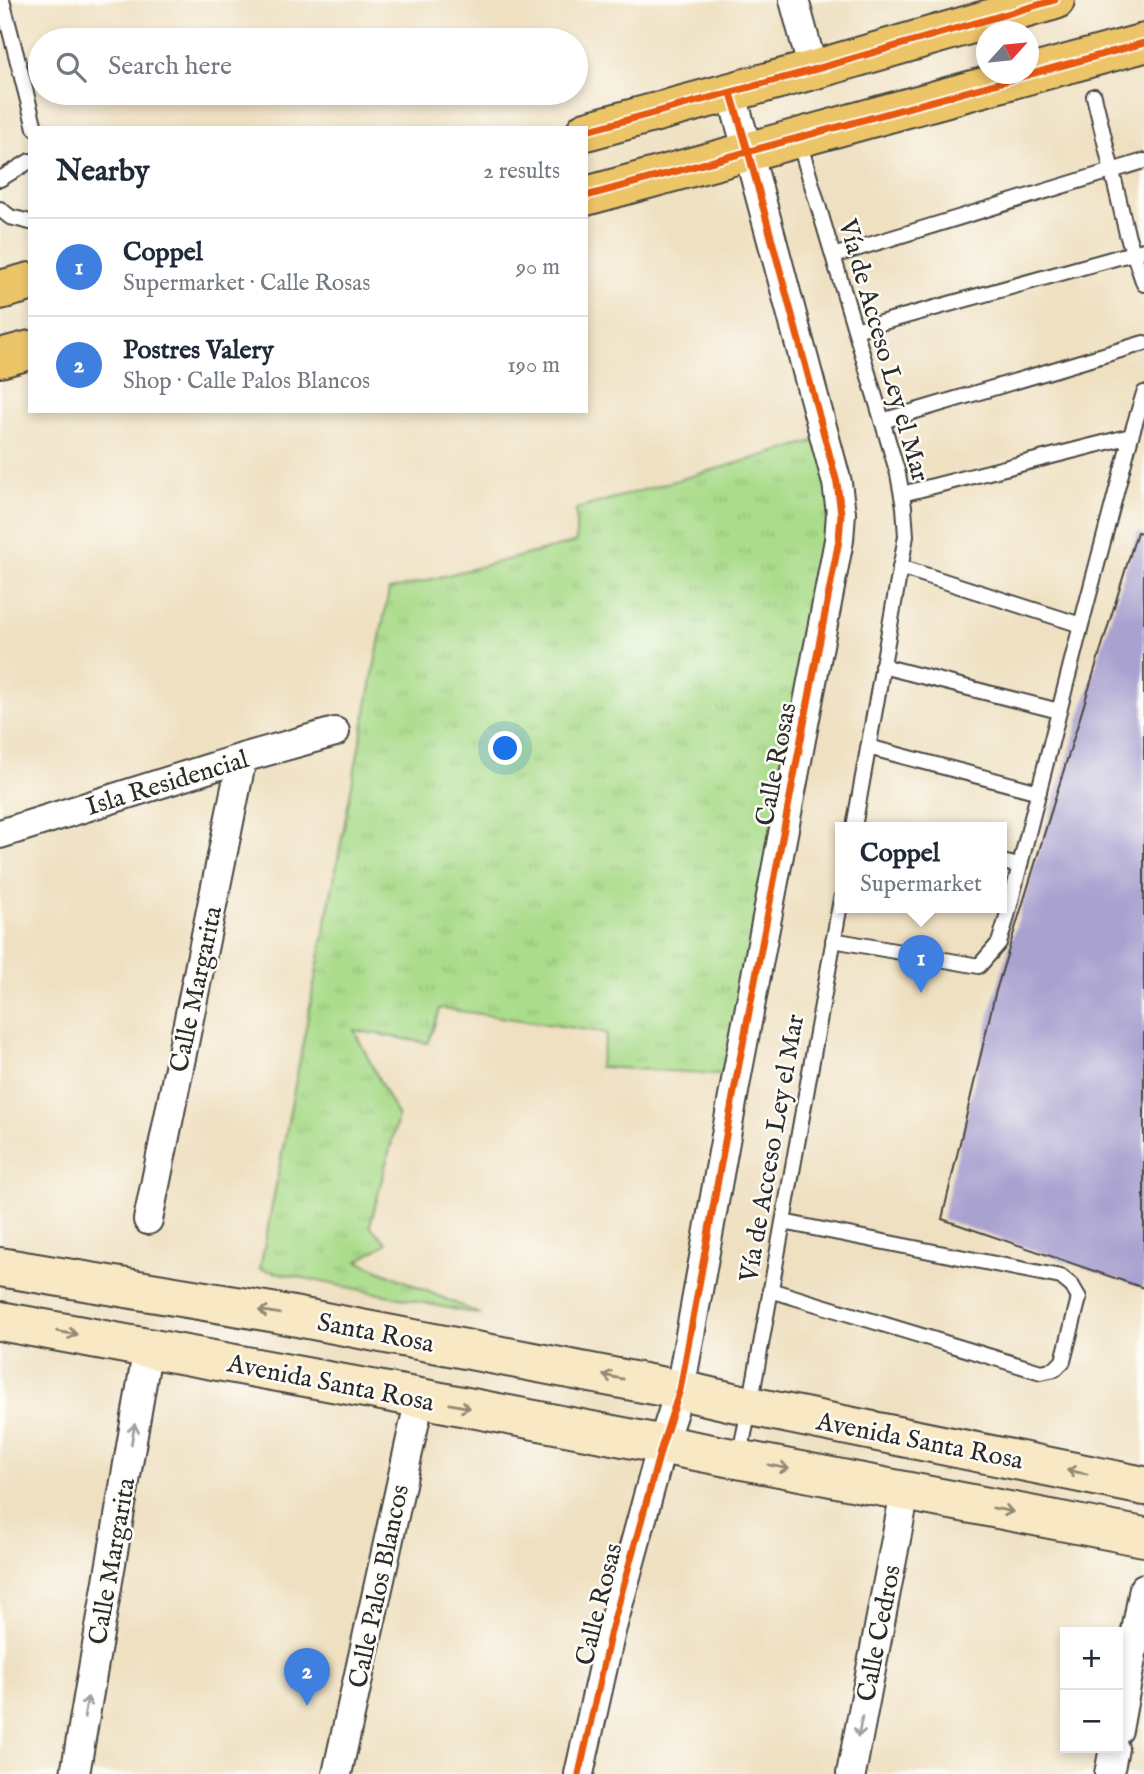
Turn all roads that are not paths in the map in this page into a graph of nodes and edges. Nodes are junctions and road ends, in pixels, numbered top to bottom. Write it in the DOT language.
graph roads {
  1 [pos="2,0"];
  2 [pos="794,0"];
  3 [pos="1055,0"];
  4 [pos="1144,43"];
  5 [pos="813,70"];
  6 [pos="731,93"];
  7 [pos="1094,96"];
  8 [pos="28,101"];
  9 [pos="29,105"];
  10 [pos="34,126"];
  11 [pos="588,130"];
  12 [pos="798,138"];
  13 [pos="748,151"];
  14 [pos="1144,161"];
  15 [pos="28,162"];
  16 [pos="1112,170"];
  17 [pos="0,179"];
  18 [pos="588,195"];
  19 [pos="3,216"];
  20 [pos="28,222"];
  21 [pos="1139,252"];
  22 [pos="833,256"];
  23 [pos="28,283"];
  24 [pos="1144,284"];
  25 [pos="0,290"];
  26 [pos="855,330"];
  27 [pos="1144,343"];
  28 [pos="28,351"];
  29 [pos="0,358"];
  30 [pos="1144,393"];
  31 [pos="882,421"];
  32 [pos="1131,436"];
  33 [pos="902,494"];
  34 [pos="900,567"];
  35 [pos="1081,625"];
  36 [pos="882,666"];
  37 [pos="1059,711"];
  38 [pos="335,732"];
  39 [pos="868,747"];
  40 [pos="242,758"];
  41 [pos="1039,792"];
  42 [pos="855,822"];
  43 [pos="0,834"];
  44 [pos="1007,863"];
  45 [pos="1020,866"];
  46 [pos="838,913"];
  47 [pos="833,940"];
  48 [pos="148,1220"];
  49 [pos="783,1222"];
  50 [pos="0,1267"];
  51 [pos="770,1290"];
  52 [pos="0,1321"];
  53 [pos="148,1348"];
  54 [pos="680,1390"];
  55 [pos="420,1398"];
  56 [pos="750,1406"];
  57 [pos="662,1445"];
  58 [pos="739,1459"];
  59 [pos="1144,1486"];
  60 [pos="905,1492"];
  61 [pos="1144,1537"];
  62 [pos="1144,1588"];
  63 [pos="1123,1703"];
  64 [pos="1113,1753"];
  65 [pos="75,1774"];
  66 [pos="337,1774"];
  67 [pos="579,1774"];
  68 [pos="851,1774"];
  69 [pos="1110,1774"];
  1 -- 8 [label="lane"];
  2 -- 5 [label="street"];
  3 -- 5 [label="main road"];
  4 -- 12 [label="main road"];
  5 -- 6 [label="main road"];
  6 -- 11 [label="main road"];
  6 -- 13 [label="street, Calle Rosas"];
  7 -- 16 [label="lane"];
  9 -- 10 [label="lane"];
  12 -- 13 [label="main road"];
  12 -- 22 [label="lane, Vía de Acceso Ley el Mar"];
  13 -- 18 [label="main road"];
  13 -- 54 [label="street, Calle Rosas"];
  14 -- 16 [label="lane"];
  15 -- 17 [label="lane"];
  16 -- 21 [label="lane"];
  16 -- 22 [label="lane"];
  19 -- 20 [label="lane"];
  21 -- 24 [label="lane"];
  21 -- 26 [label="lane"];
  22 -- 26 [label="lane, Vía de Acceso Ley el Mar"];
  23 -- 25 [label="main road"];
  26 -- 31 [label="lane, Vía de Acceso Ley el Mar"];
  27 -- 31 [label="lane"];
  28 -- 29 [label="main road"];
  30 -- 32 [label="lane"];
  31 -- 33 [label="lane, Vía de Acceso Ley el Mar"];
  32 -- 33 [label="lane"];
  32 -- 35 [label="lane"];
  33 -- 34 [label="lane, Vía de Acceso Ley el Mar"];
  34 -- 35 [label="lane"];
  34 -- 36 [label="lane, Vía de Acceso Ley el Mar"];
  35 -- 37 [label="lane"];
  36 -- 37 [label="lane"];
  36 -- 39 [label="lane, Vía de Acceso Ley el Mar"];
  37 -- 41 [label="lane"];
  38 -- 40 [label="street, Isla Residencial"];
  39 -- 41 [label="lane"];
  39 -- 42 [label="lane, Vía de Acceso Ley el Mar"];
  40 -- 43 [label="street, Isla Residencial"];
  40 -- 48 [label="street, Calle Margarita"];
  41 -- 45 [label="lane"];
  44 -- 45 [label="lane"];
  45 -- 47 [label="lane"];
  46 -- 47 [label="lane, Vía de Acceso Ley el Mar"];
  47 -- 49 [label="lane, Vía de Acceso Ley el Mar"];
  49 -- 51 [label="lane, Vía de Acceso Ley el Mar"];
  49 -- 51 [label="lane"];
  54 -- 50 [label="main road, Santa Rosa, one-way"];
  51 -- 56 [label="lane, Vía de Acceso Ley el Mar"];
  52 -- 53 [label="main road, Avenida Santa Rosa, one-way"];
  53 -- 55 [label="main road, Avenida Santa Rosa"];
  65 -- 53 [label="street, Calle Margarita, one-way"];
  54 -- 56 [label="main road, Santa Rosa"];
  54 -- 57 [label="street"];
  55 -- 57 [label="main road, Avenida Santa Rosa, one-way"];
  55 -- 66 [label="street, Calle Palos Blancos"];
  56 -- 58 [label="lane"];
  59 -- 56 [label="main road, Avenida Santa Rosa, one-way"];
  57 -- 58 [label="main road, Avenida Santa Rosa"];
  57 -- 67 [label="street, Calle Rosas"];
  58 -- 60 [label="main road, Avenida Santa Rosa, one-way"];
  60 -- 61 [label="main road, Avenida Santa Rosa, one-way"];
  60 -- 68 [label="street, Calle Cedros, one-way"];
  62 -- 63 [label="street"];
  64 -- 69 [label="street"];
}
